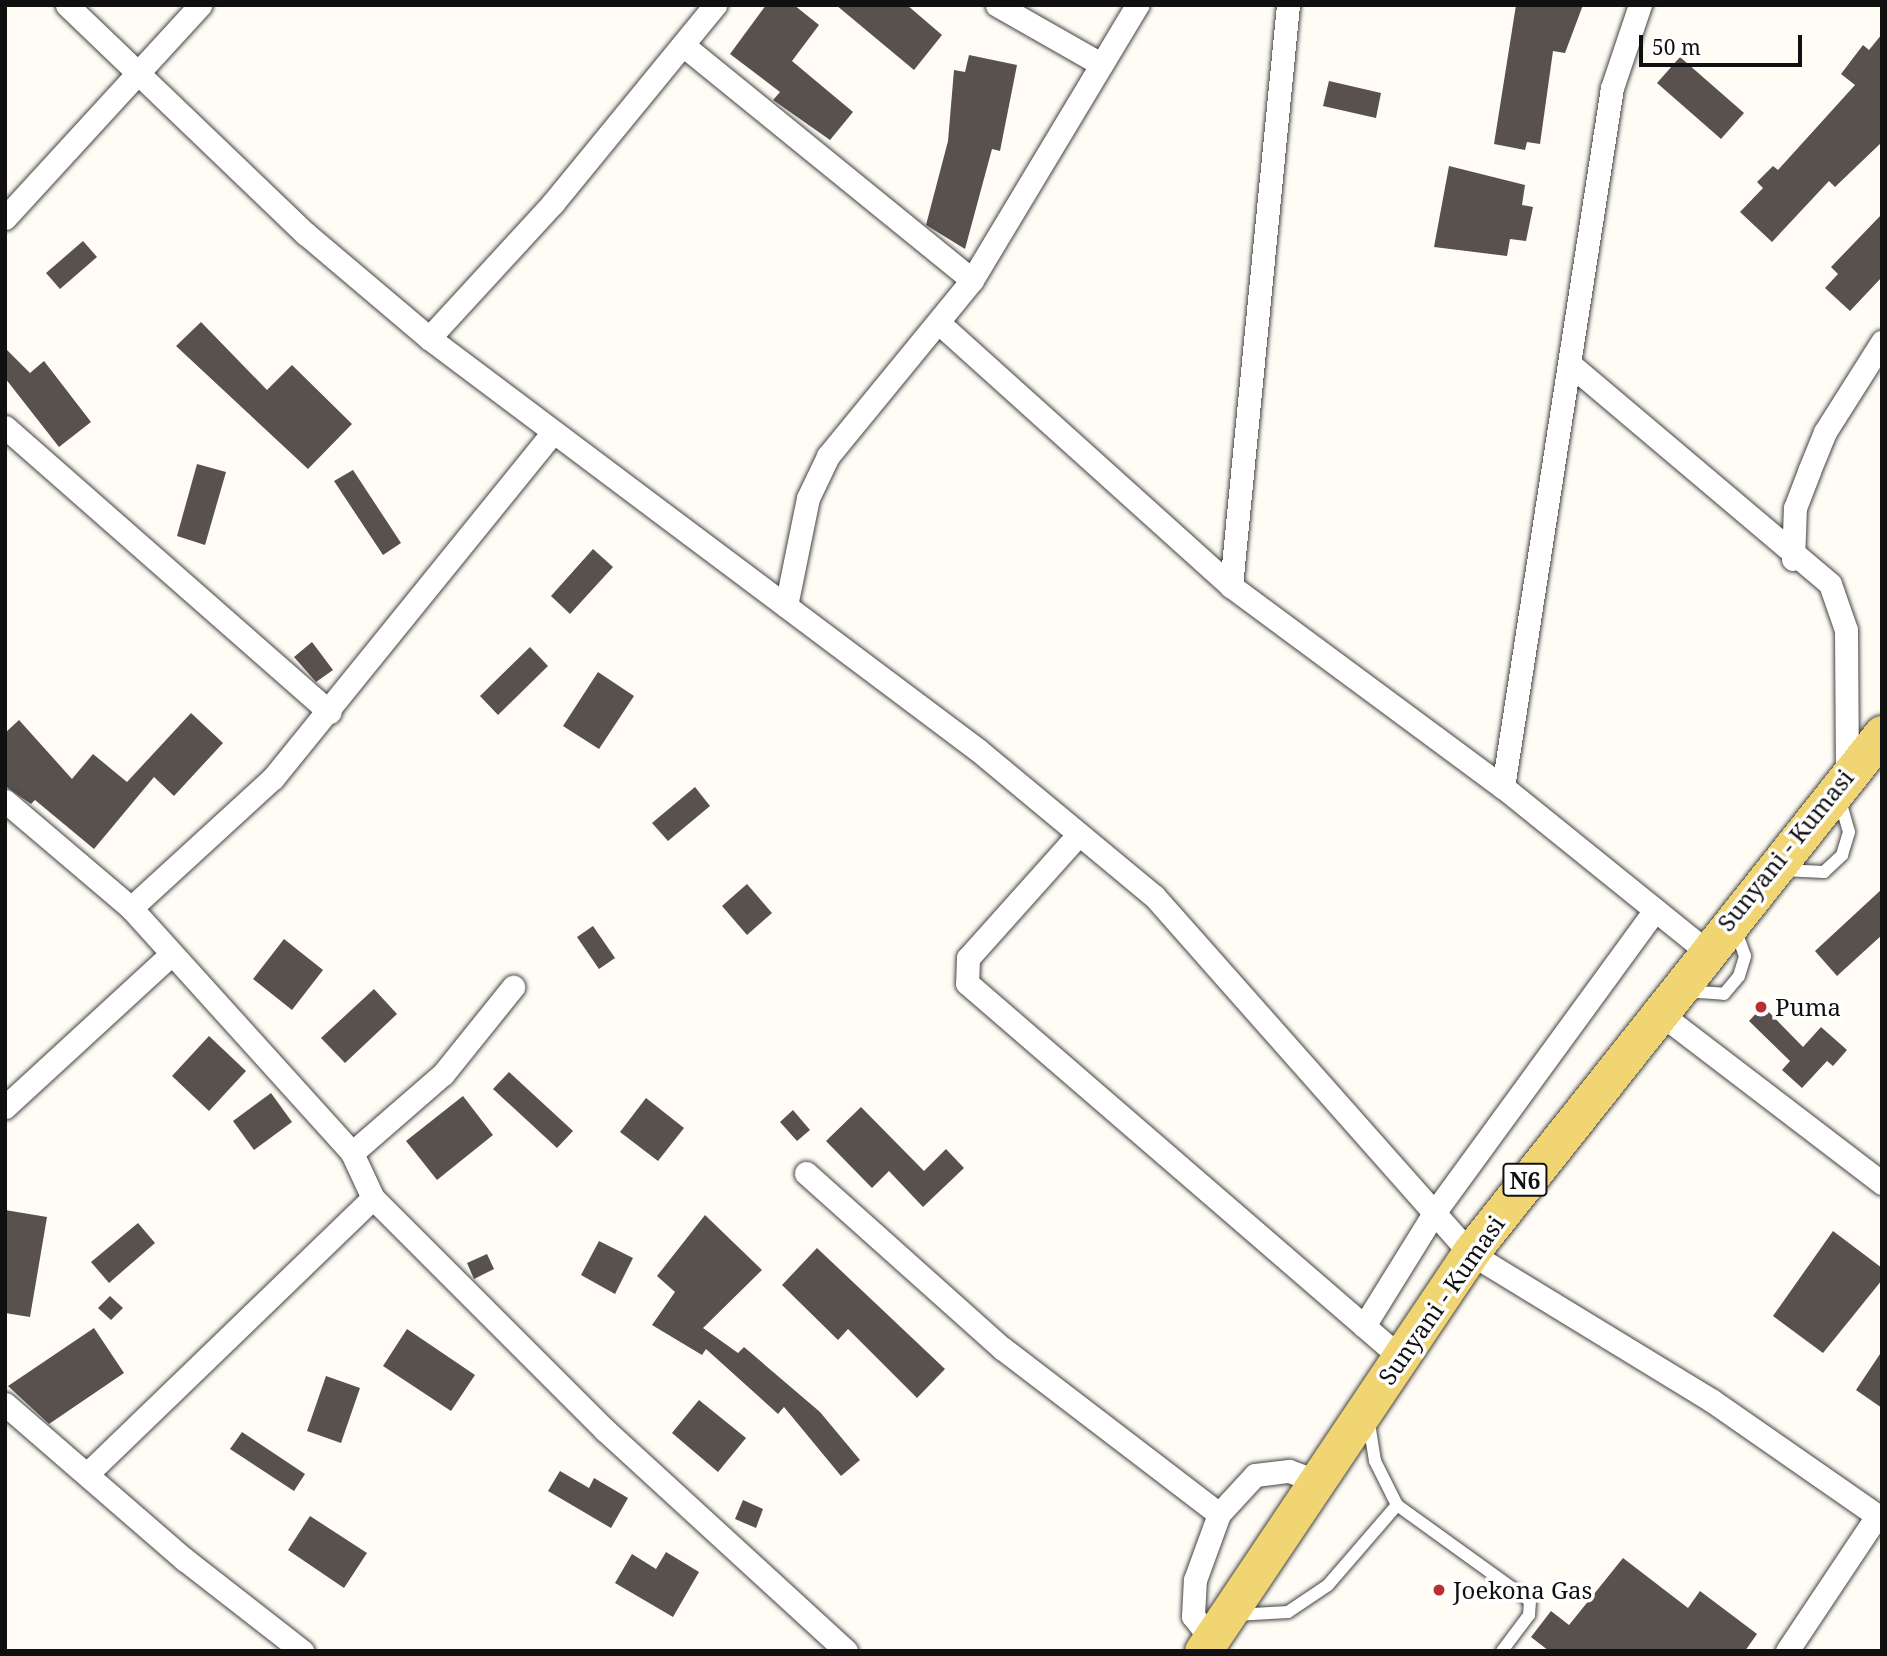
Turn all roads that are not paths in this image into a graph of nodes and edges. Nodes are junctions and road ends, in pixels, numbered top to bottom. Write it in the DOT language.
graph roads {
  1 [pos="67,5"];
  2 [pos="200,5"];
  3 [pos="715,5"];
  4 [pos="997,5"];
  5 [pos="1137,5"];
  6 [pos="1288,5"];
  7 [pos="1640,5"];
  8 [pos="683,45"];
  9 [pos="1101,64"];
  10 [pos="140,76"];
  11 [pos="5,218"];
  12 [pos="972,280"];
  13 [pos="940,324"];
  14 [pos="429,338"];
  15 [pos="1882,342"];
  16 [pos="1571,365"];
  17 [pos="5,427"];
  18 [pos="551,435"];
  19 [pos="1793,559"];
  20 [pos="1231,586"];
  21 [pos="786,606"];
  22 [pos="329,712"];
  23 [pos="1882,734"];
  24 [pos="1842,778"];
  25 [pos="1503,787"];
  26 [pos="5,801"];
  27 [pos="1078,835"];
  28 [pos="1770,868"];
  29 [pos="131,908"];
  30 [pos="1656,910"];
  31 [pos="1732,917"];
  32 [pos="1705,950"];
  33 [pos="168,957"];
  34 [pos="513,986"];
  35 [pos="1666,1000"];
  36 [pos="5,1107"];
  37 [pos="352,1153"];
  38 [pos="806,1173"];
  39 [pos="1880,1178"];
  40 [pos="373,1198"];
  41 [pos="1434,1213"];
  42 [pos="1470,1253"];
  43 [pos="1364,1326"];
  44 [pos="1400,1357"];
  45 [pos="5,1404"];
  46 [pos="1367,1407"];
  47 [pos="87,1474"];
  48 [pos="1317,1481"];
  49 [pos="1397,1505"];
  50 [pos="1219,1514"];
  51 [pos="1879,1518"];
  52 [pos="1210,1641"];
  53 [pos="302,1651"];
  54 [pos="846,1651"];
  55 [pos="1502,1651"];
  56 [pos="1787,1651"];
  1 -- 10 [label="street"];
  2 -- 10 [label="street"];
  3 -- 8 [label="street"];
  4 -- 9 [label="street"];
  5 -- 9 [label="street"];
  6 -- 20 [label="street"];
  7 -- 16 [label="street"];
  8 -- 12 [label="street"];
  8 -- 14 [label="street"];
  9 -- 12 [label="street"];
  10 -- 11 [label="street"];
  10 -- 14 [label="street"];
  12 -- 13 [label="street"];
  13 -- 20 [label="street"];
  13 -- 21 [label="street"];
  14 -- 18 [label="street"];
  15 -- 19 [label="street"];
  16 -- 19 [label="street"];
  16 -- 25 [label="street"];
  17 -- 22 [label="street"];
  18 -- 21 [label="street"];
  18 -- 22 [label="street"];
  19 -- 24 [label="street"];
  20 -- 25 [label="street"];
  21 -- 27 [label="street"];
  22 -- 29 [label="street"];
  23 -- 24 [label="main road, Sunyani - Kumasi / N6"];
  24 -- 28 [label="main road, Sunyani - Kumasi / N6"];
  24 -- 28 [label="lane"];
  25 -- 30 [label="street"];
  26 -- 29 [label="street"];
  27 -- 41 [label="street"];
  27 -- 43 [label="street"];
  28 -- 31 [label="main road, Sunyani - Kumasi / N6"];
  29 -- 33 [label="street"];
  30 -- 32 [label="street"];
  30 -- 41 [label="street"];
  31 -- 32 [label="main road, Sunyani - Kumasi / N6"];
  31 -- 35 [label="lane"];
  32 -- 35 [label="main road, Sunyani - Kumasi / N6"];
  33 -- 36 [label="street"];
  33 -- 37 [label="street"];
  34 -- 37 [label="street"];
  35 -- 39 [label="street"];
  35 -- 42 [label="main road, Sunyani - Kumasi / N6"];
  37 -- 40 [label="street"];
  38 -- 50 [label="street"];
  40 -- 47 [label="street"];
  40 -- 54 [label="street"];
  41 -- 42 [label="street"];
  41 -- 43 [label="street"];
  42 -- 44 [label="main road, Sunyani - Kumasi / N6"];
  42 -- 51 [label="street"];
  43 -- 44 [label="street"];
  44 -- 46 [label="main road, Sunyani - Kumasi / N6"];
  45 -- 47 [label="street"];
  46 -- 48 [label="main road, Sunyani - Kumasi / N6"];
  46 -- 49 [label="lane"];
  47 -- 53 [label="street"];
  48 -- 50 [label="street"];
  48 -- 52 [label="main road, Sunyani - Kumasi / N6"];
  49 -- 52 [label="lane"];
  49 -- 55 [label="lane"];
  50 -- 52 [label="street"];
  51 -- 56 [label="street"];
}
